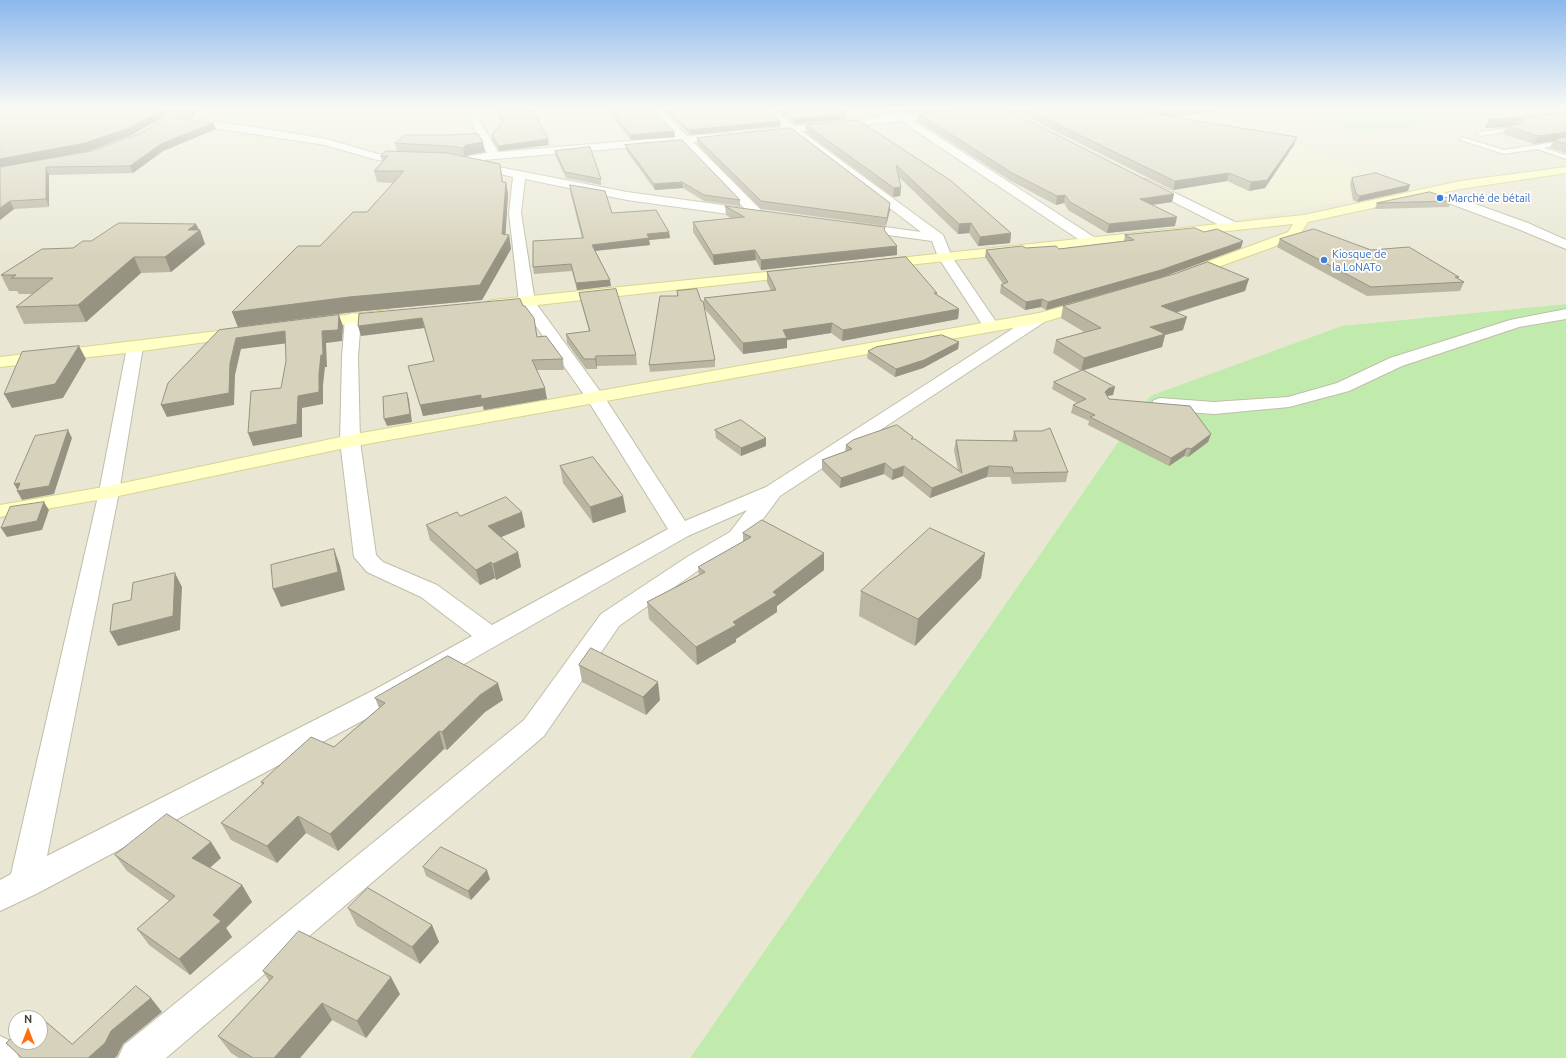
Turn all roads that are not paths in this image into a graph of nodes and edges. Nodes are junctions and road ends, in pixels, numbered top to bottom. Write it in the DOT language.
graph roads {
  1 [pos="407,158"];
  2 [pos="474,158"];
  3 [pos="702,158"];
  4 [pos="831,158"];
  5 [pos="965,158"];
  6 [pos="421,159"];
  7 [pos="1566,170"];
  8 [pos="519,175"];
  9 [pos="1135,177"];
  10 [pos="1431,192"];
  11 [pos="756,214"];
  12 [pos="772,216"];
  13 [pos="1304,219"];
  14 [pos="843,226"];
  15 [pos="1234,227"];
  16 [pos="938,238"];
  17 [pos="1089,240"];
  18 [pos="1566,245"];
  19 [pos="945,257"];
  20 [pos="866,265"];
  21 [pos="811,271"];
  22 [pos="1172,280"];
  23 [pos="1105,300"];
  24 [pos="527,302"];
  25 [pos="479,306"];
  26 [pos="400,314"];
  27 [pos="1566,314"];
  28 [pos="353,318"];
  29 [pos="1040,318"];
  30 [pos="299,325"];
  31 [pos="991,326"];
  32 [pos="260,330"];
  33 [pos="135,347"];
  34 [pos="0,362"];
  35 [pos="596,398"];
  36 [pos="1144,403"];
  37 [pos="350,441"];
  38 [pos="773,491"];
  39 [pos="109,492"];
  40 [pos="0,511"];
  41 [pos="680,531"];
  42 [pos="489,636"];
  43 [pos="25,884"];
  44 [pos="0,896"];
  45 [pos="137,1058"];
  1 -- 6 [label="street"];
  2 -- 8 [label="street"];
  3 -- 11 [label="street"];
  4 -- 16 [label="street"];
  5 -- 17 [label="street"];
  7 -- 10 [label="main road"];
  8 -- 11 [label="street"];
  8 -- 24 [label="street"];
  9 -- 15 [label="street"];
  10 -- 13 [label="main road"];
  10 -- 18 [label="street"];
  11 -- 12 [label="street"];
  13 -- 15 [label="main road"];
  13 -- 22 [label="main road"];
  14 -- 16 [label="street"];
  15 -- 17 [label="main road"];
  16 -- 19 [label="street"];
  17 -- 19 [label="main road"];
  19 -- 20 [label="main road"];
  19 -- 31 [label="street"];
  21 -- 24 [label="main road"];
  23 -- 29 [label="main road"];
  24 -- 25 [label="main road"];
  24 -- 35 [label="street"];
  26 -- 28 [label="main road"];
  27 -- 36 [label="street"];
  28 -- 30 [label="main road"];
  28 -- 37 [label="street"];
  29 -- 31 [label="main road"];
  29 -- 38 [label="street"];
  31 -- 35 [label="main road"];
  32 -- 33 [label="main road"];
  33 -- 34 [label="main road"];
  33 -- 39 [label="street"];
  35 -- 37 [label="main road"];
  35 -- 41 [label="street"];
  37 -- 39 [label="main road"];
  37 -- 42 [label="street"];
  38 -- 41 [label="street"];
  38 -- 45 [label="street"];
  39 -- 40 [label="main road"];
  39 -- 43 [label="street"];
  41 -- 42 [label="street"];
  42 -- 43 [label="street"];
  43 -- 44 [label="street"];
}
